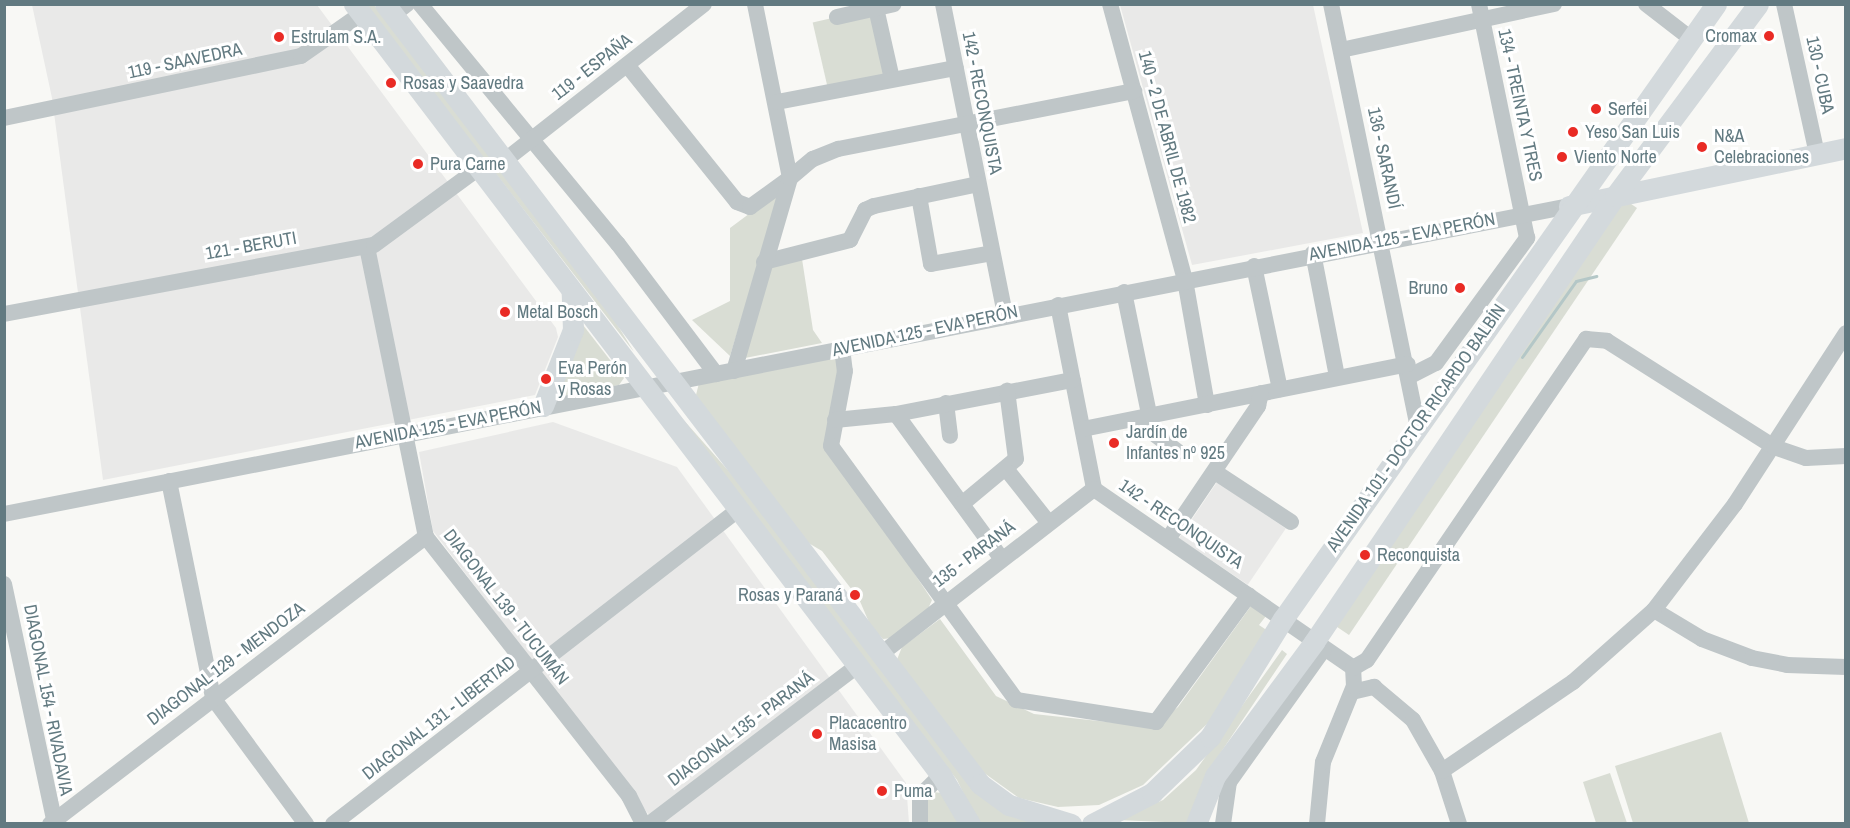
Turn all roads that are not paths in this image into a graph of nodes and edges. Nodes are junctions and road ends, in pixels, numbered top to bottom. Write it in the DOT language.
graph roads {
  1 [pos="420,4"];
  2 [pos="704,4"];
  3 [pos="755,4"];
  4 [pos="894,4"];
  5 [pos="943,4"];
  6 [pos="1110,4"];
  7 [pos="1331,4"];
  8 [pos="1554,4"];
  9 [pos="1646,4"];
  10 [pos="1716,4"];
  11 [pos="1758,4"];
  12 [pos="1784,4"];
  13 [pos="395,8"];
  14 [pos="876,8"];
  15 [pos="358,9"];
  16 [pos="1481,13"];
  17 [pos="837,17"];
  18 [pos="1690,38"];
  19 [pos="1341,50"];
  20 [pos="627,64"];
  21 [pos="956,68"];
  22 [pos="892,79"];
  23 [pos="1134,91"];
  24 [pos="777,102"];
  25 [pos="4,118"];
  26 [pos="965,125"];
  27 [pos="531,139"];
  28 [pos="1845,148"];
  29 [pos="1817,154"];
  30 [pos="504,160"];
  31 [pos="480,167"];
  32 [pos="790,178"];
  33 [pos="978,184"];
  34 [pos="919,196"];
  35 [pos="1615,196"];
  36 [pos="1569,206"];
  37 [pos="1522,213"];
  38 [pos="1380,242"];
  39 [pos="367,247"];
  40 [pos="992,253"];
  41 [pos="1314,253"];
  42 [pos="764,262"];
  43 [pos="1254,266"];
  44 [pos="1185,280"];
  45 [pos="572,292"];
  46 [pos="1124,292"];
  47 [pos="1058,305"];
  48 [pos="4,314"];
  49 [pos="1005,315"];
  50 [pos="1845,333"];
  51 [pos="842,348"];
  52 [pos="1409,370"];
  53 [pos="734,371"];
  54 [pos="716,374"];
  55 [pos="1337,377"];
  56 [pos="1073,380"];
  57 [pos="672,384"];
  58 [pos="1280,389"];
  59 [pos="646,390"];
  60 [pos="1007,391"];
  61 [pos="1261,393"];
  62 [pos="946,403"];
  63 [pos="1208,405"];
  64 [pos="543,406"];
  65 [pos="896,414"];
  66 [pos="1149,417"];
  67 [pos="835,420"];
  68 [pos="1418,426"];
  69 [pos="1083,429"];
  70 [pos="405,434"];
  71 [pos="950,436"];
  72 [pos="1774,447"];
  73 [pos="1178,452"];
  74 [pos="1845,456"];
  75 [pos="1007,470"];
  76 [pos="1215,472"];
  77 [pos="169,481"];
  78 [pos="1094,489"];
  79 [pos="962,504"];
  80 [pos="738,510"];
  81 [pos="4,514"];
  82 [pos="1048,522"];
  83 [pos="1291,522"];
  84 [pos="426,537"];
  85 [pos="1168,539"];
  86 [pos="1001,558"];
  87 [pos="4,584"];
  88 [pos="1249,595"];
  89 [pos="941,604"];
  90 [pos="1654,610"];
  91 [pos="1283,619"];
  92 [pos="1319,646"];
  93 [pos="881,654"];
  94 [pos="1370,655"];
  95 [pos="1346,664"];
  96 [pos="857,666"];
  97 [pos="1845,667"];
  98 [pos="531,671"];
  99 [pos="1384,691"];
  100 [pos="1352,692"];
  101 [pos="213,698"];
  102 [pos="1442,771"];
  103 [pos="941,775"];
  104 [pos="53,823"];
  105 [pos="306,824"];
  106 [pos="333,824"];
  107 [pos="643,824"];
  108 [pos="649,824"];
  109 [pos="920,824"];
  110 [pos="970,824"];
  111 [pos="1071,824"];
  112 [pos="1092,824"];
  113 [pos="1196,824"];
  114 [pos="1223,824"];
  115 [pos="1317,824"];
  116 [pos="1459,824"];
  1 -- 27 [label="street"];
  2 -- 20 [label="street, 119 - ESPAÑA"];
  3 -- 24 [label="street"];
  4 -- 14 [label="street"];
  5 -- 21 [label="street, 142 - RECONQUISTA"];
  6 -- 23 [label="street, 140 - 2 DE ABRIL DE 1982"];
  7 -- 19 [label="street, 136 - SARANDÍ"];
  8 -- 16 [label="street"];
  9 -- 18 [label="street"];
  10 -- 18 [label="main road, AVENIDA 101 - DOCTOR RICARDO BALBÍN"];
  11 -- 35 [label="main road, AVENIDA 101 - DOCTOR RICARDO BALBÍN"];
  12 -- 29 [label="street, 130 - CUBA"];
  13 -- 30 [label="main road"];
  14 -- 17 [label="street"];
  14 -- 22 [label="street"];
  15 -- 25 [label="street, 119 - SAAVEDRA"];
  15 -- 31 [label="main road"];
  16 -- 19 [label="street"];
  16 -- 37 [label="street, 134 - TREINTA Y TRES"];
  18 -- 36 [label="main road, AVENIDA 101 - DOCTOR RICARDO BALBÍN"];
  19 -- 38 [label="street, 136 - SARANDÍ"];
  20 -- 27 [label="street, 119 - ESPAÑA"];
  20 -- 32 [label="street"];
  21 -- 22 [label="street"];
  21 -- 26 [label="street, 142 - RECONQUISTA"];
  22 -- 24 [label="street"];
  23 -- 26 [label="street"];
  23 -- 44 [label="street, 140 - 2 DE ABRIL DE 1982"];
  24 -- 32 [label="street"];
  26 -- 32 [label="street"];
  26 -- 33 [label="street, 142 - RECONQUISTA"];
  27 -- 30 [label="street, 119 - ESPAÑA"];
  27 -- 54 [label="street"];
  28 -- 29 [label="main road, AVENIDA 125 - EVA PERÓN"];
  29 -- 35 [label="main road, AVENIDA 125 - EVA PERÓN"];
  30 -- 57 [label="main road"];
  31 -- 39 [label="street, 121 - BERUTI"];
  31 -- 45 [label="main road"];
  32 -- 42 [label="street"];
  33 -- 34 [label="street"];
  33 -- 40 [label="street, 142 - RECONQUISTA"];
  34 -- 40 [label="street"];
  34 -- 42 [label="street"];
  35 -- 36 [label="main road, AVENIDA 125 - EVA PERÓN"];
  35 -- 92 [label="main road, AVENIDA 101 - DOCTOR RICARDO BALBÍN"];
  36 -- 37 [label="street, AVENIDA 125 - EVA PERÓN"];
  36 -- 68 [label="main road, AVENIDA 101 - DOCTOR RICARDO BALBÍN"];
  37 -- 38 [label="street, AVENIDA 125 - EVA PERÓN"];
  37 -- 52 [label="street, 134 - TREINTA Y TRES"];
  38 -- 41 [label="street, AVENIDA 125 - EVA PERÓN"];
  38 -- 52 [label="street, 136 - SARANDÍ"];
  39 -- 48 [label="street, 121 - BERUTI"];
  39 -- 70 [label="street, DIAGONAL 139 - TUCUMÁN"];
  40 -- 49 [label="street, 142 - RECONQUISTA"];
  41 -- 43 [label="street, AVENIDA 125 - EVA PERÓN"];
  41 -- 55 [label="street"];
  42 -- 53 [label="street"];
  43 -- 44 [label="street, AVENIDA 125 - EVA PERÓN"];
  43 -- 58 [label="street"];
  44 -- 46 [label="street, AVENIDA 125 - EVA PERÓN"];
  44 -- 63 [label="street, 140 - 2 DE ABRIL DE 1982"];
  45 -- 59 [label="main road"];
  45 -- 64 [label="main road"];
  46 -- 47 [label="street, AVENIDA 125 - EVA PERÓN"];
  46 -- 66 [label="street"];
  47 -- 49 [label="street, AVENIDA 125 - EVA PERÓN"];
  47 -- 56 [label="street, 142 - RECONQUISTA"];
  49 -- 51 [label="street, AVENIDA 125 - EVA PERÓN"];
  50 -- 72 [label="street"];
  51 -- 53 [label="street, AVENIDA 125 - EVA PERÓN"];
  51 -- 67 [label="street"];
  52 -- 55 [label="street, 134 - TREINTA Y TRES"];
  52 -- 68 [label="street, 136 - SARANDÍ"];
  53 -- 54 [label="street, AVENIDA 125 - EVA PERÓN"];
  54 -- 57 [label="street, AVENIDA 125 - EVA PERÓN"];
  55 -- 58 [label="street, 134 - TREINTA Y TRES"];
  56 -- 60 [label="street"];
  56 -- 69 [label="street, 142 - RECONQUISTA"];
  57 -- 59 [label="street, AVENIDA 125 - EVA PERÓN"];
  57 -- 93 [label="main road"];
  58 -- 61 [label="street, 134 - TREINTA Y TRES"];
  59 -- 64 [label="street, AVENIDA 125 - EVA PERÓN"];
  59 -- 80 [label="main road"];
  60 -- 62 [label="street"];
  60 -- 75 [label="street"];
  61 -- 63 [label="street, 134 - TREINTA Y TRES"];
  61 -- 76 [label="street"];
  62 -- 65 [label="street"];
  62 -- 71 [label="street"];
  63 -- 66 [label="street, 134 - TREINTA Y TRES"];
  64 -- 70 [label="street, AVENIDA 125 - EVA PERÓN"];
  65 -- 67 [label="street"];
  65 -- 79 [label="street"];
  66 -- 69 [label="street, 134 - TREINTA Y TRES"];
  66 -- 73 [label="street"];
  67 -- 89 [label="street"];
  68 -- 91 [label="main road, AVENIDA 101 - DOCTOR RICARDO BALBÍN"];
  69 -- 78 [label="street, 142 - RECONQUISTA"];
  70 -- 77 [label="street, AVENIDA 125 - EVA PERÓN"];
  70 -- 84 [label="street, DIAGONAL 139 - TUCUMÁN"];
  72 -- 74 [label="street"];
  72 -- 90 [label="street"];
  72 -- 94 [label="street"];
  75 -- 79 [label="street"];
  75 -- 82 [label="street"];
  76 -- 83 [label="street"];
  76 -- 85 [label="street"];
  77 -- 81 [label="street, AVENIDA 125 - EVA PERÓN"];
  77 -- 101 [label="street"];
  78 -- 82 [label="street, 135 - PARANÁ"];
  78 -- 85 [label="street, 142 - RECONQUISTA"];
  79 -- 86 [label="street"];
  80 -- 96 [label="main road"];
  80 -- 98 [label="street, DIAGONAL 131 - LIBERTAD"];
  82 -- 86 [label="street, 135 - PARANÁ"];
  84 -- 98 [label="street, DIAGONAL 139 - TUCUMÁN"];
  84 -- 101 [label="street, DIAGONAL 129 - MENDOZA"];
  85 -- 88 [label="street, 142 - RECONQUISTA"];
  86 -- 89 [label="street, 135 - PARANÁ"];
  87 -- 104 [label="street, DIAGONAL 154 - RIVADAVIA"];
  88 -- 89 [label="street"];
  88 -- 91 [label="street, 142 - RECONQUISTA"];
  89 -- 93 [label="street, 135 - PARANÁ"];
  90 -- 97 [label="street"];
  90 -- 102 [label="street"];
  91 -- 92 [label="street, 142 - RECONQUISTA"];
  91 -- 112 [label="main road, AVENIDA 101 - DOCTOR RICARDO BALBÍN"];
  92 -- 95 [label="street, 142 - RECONQUISTA"];
  92 -- 113 [label="main road, AVENIDA 101 - DOCTOR RICARDO BALBÍN"];
  92 -- 114 [label="street"];
  93 -- 111 [label="main road"];
  94 -- 95 [label="street"];
  94 -- 99 [label="street"];
  95 -- 100 [label="street"];
  96 -- 103 [label="main road"];
  96 -- 108 [label="street, DIAGONAL 135 - PARANÁ"];
  98 -- 106 [label="street, DIAGONAL 131 - LIBERTAD"];
  98 -- 107 [label="street, DIAGONAL 139 - TUCUMÁN"];
  99 -- 100 [label="street"];
  99 -- 102 [label="street"];
  100 -- 115 [label="street"];
  101 -- 104 [label="street, DIAGONAL 129 - MENDOZA"];
  101 -- 105 [label="street"];
  102 -- 116 [label="street"];
  103 -- 109 [label="street"];
  103 -- 110 [label="main road"];
}
